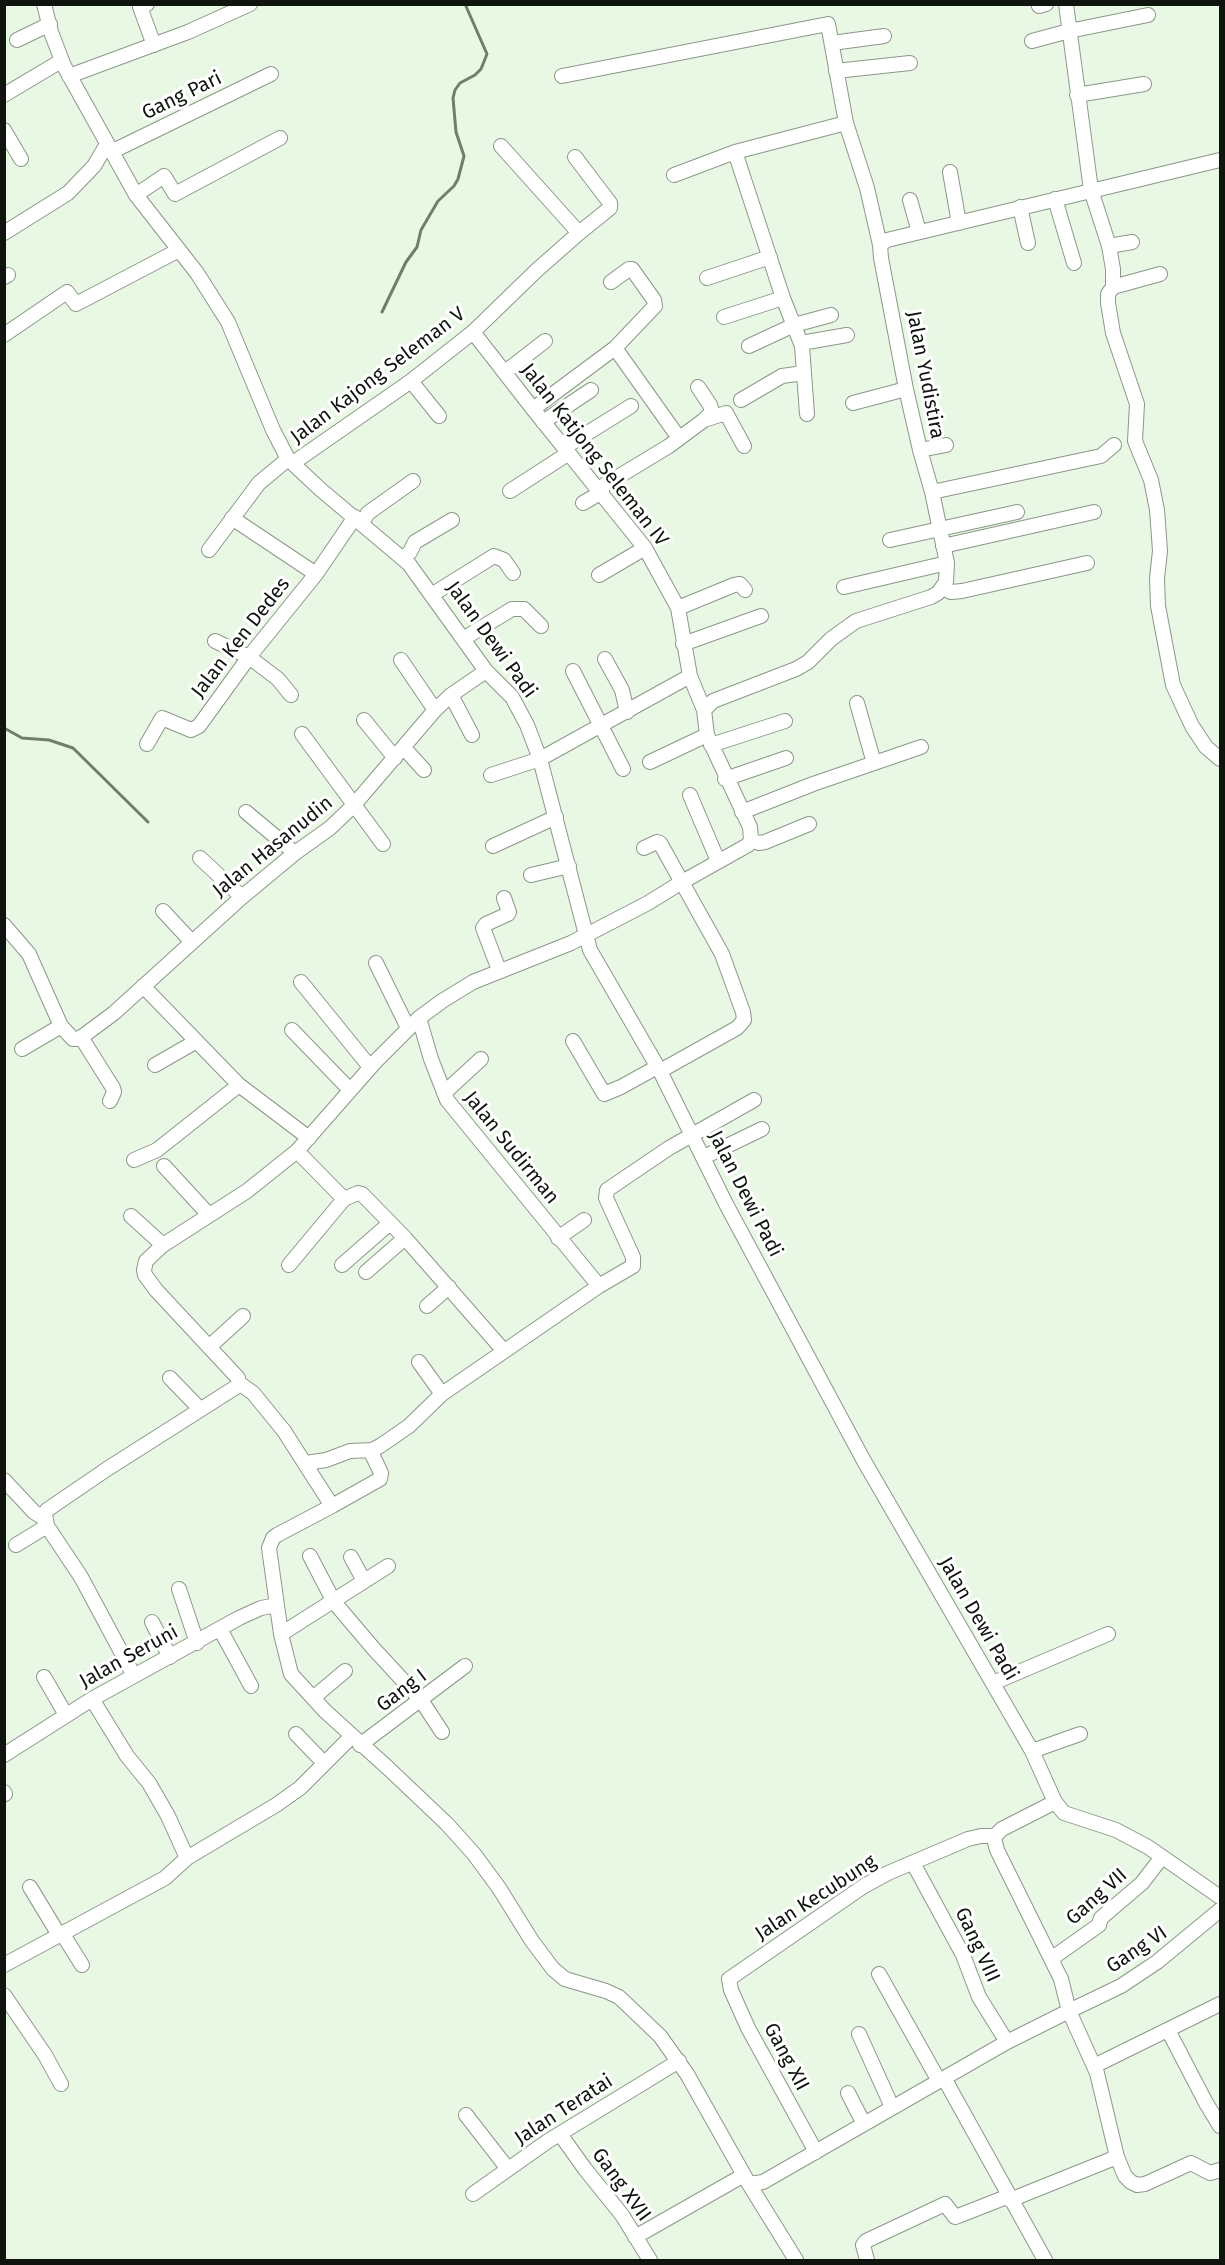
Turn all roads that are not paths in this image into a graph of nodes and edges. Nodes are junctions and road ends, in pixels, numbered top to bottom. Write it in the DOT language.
graph roads {
  1 [pos="44,4"];
  2 [pos="147,4"];
  3 [pos="250,4"];
  4 [pos="1066,4"];
  5 [pos="1148,15"];
  6 [pos="50,24"];
  7 [pos="1069,31"];
  8 [pos="884,36"];
  9 [pos="18,40"];
  10 [pos="1032,41"];
  11 [pos="832,43"];
  12 [pos="154,45"];
  13 [pos="61,61"];
  14 [pos="910,63"];
  15 [pos="836,71"];
  16 [pos="271,74"];
  17 [pos="69,76"];
  18 [pos="561,76"];
  19 [pos="1144,84"];
  20 [pos="4,95"];
  21 [pos="1077,95"];
  22 [pos="846,123"];
  23 [pos="4,130"];
  24 [pos="280,138"];
  25 [pos="501,146"];
  26 [pos="109,148"];
  27 [pos="735,152"];
  28 [pos="575,157"];
  29 [pos="21,159"];
  30 [pos="1221,160"];
  31 [pos="950,172"];
  32 [pos="674,175"];
  33 [pos="1091,190"];
  34 [pos="136,195"];
  35 [pos="1055,199"];
  36 [pos="910,200"];
  37 [pos="1020,207"];
  38 [pos="959,223"];
  39 [pos="579,232"];
  40 [pos="919,232"];
  41 [pos="4,233"];
  42 [pos="1132,242"];
  43 [pos="1028,243"];
  44 [pos="880,245"];
  45 [pos="1109,246"];
  46 [pos="179,250"];
  47 [pos="770,257"];
  48 [pos="1074,263"];
  49 [pos="1160,274"];
  50 [pos="707,278"];
  51 [pos="611,282"];
  52 [pos="1113,287"];
  53 [pos="783,298"];
  54 [pos="831,315"];
  55 [pos="724,317"];
  56 [pos="794,325"];
  57 [pos="473,332"];
  58 [pos="4,335"];
  59 [pos="847,335"];
  60 [pos="545,341"];
  61 [pos="801,343"];
  62 [pos="749,346"];
  63 [pos="615,348"];
  64 [pos="505,372"];
  65 [pos="804,373"];
  66 [pos="411,381"];
  67 [pos="698,387"];
  68 [pos="906,389"];
  69 [pos="591,390"];
  70 [pos="741,400"];
  71 [pos="853,402"];
  72 [pos="631,406"];
  73 [pos="533,410"];
  74 [pos="807,414"];
  75 [pos="439,416"];
  76 [pos="704,420"];
  77 [pos="543,422"];
  78 [pos="679,438"];
  79 [pos="946,444"];
  80 [pos="1113,445"];
  81 [pos="744,446"];
  82 [pos="567,450"];
  83 [pos="920,450"];
  84 [pos="291,461"];
  85 [pos="413,481"];
  86 [pos="510,491"];
  87 [pos="600,491"];
  88 [pos="932,492"];
  89 [pos="583,503"];
  90 [pos="1017,512"];
  91 [pos="1094,512"];
  92 [pos="232,518"];
  93 [pos="358,520"];
  94 [pos="452,520"];
  95 [pos="940,529"];
  96 [pos="890,540"];
  97 [pos="943,546"];
  98 [pos="645,548"];
  99 [pos="209,550"];
  100 [pos="403,558"];
  101 [pos="947,563"];
  102 [pos="1087,563"];
  103 [pos="513,573"];
  104 [pos="316,574"];
  105 [pos="600,575"];
  106 [pos="844,587"];
  107 [pos="943,588"];
  108 [pos="745,590"];
  109 [pos="433,594"];
  110 [pos="678,608"];
  111 [pos="761,616"];
  112 [pos="541,626"];
  113 [pos="463,639"];
  114 [pos="216,640"];
  115 [pos="683,645"];
  116 [pos="249,657"];
  117 [pos="605,659"];
  118 [pos="401,660"];
  119 [pos="486,671"];
  120 [pos="573,671"];
  121 [pos="690,676"];
  122 [pos="291,695"];
  123 [pos="451,695"];
  124 [pos="857,704"];
  125 [pos="435,710"];
  126 [pos="704,710"];
  127 [pos="627,712"];
  128 [pos="364,720"];
  129 [pos="784,721"];
  130 [pos="602,726"];
  131 [pos="302,734"];
  132 [pos="472,735"];
  133 [pos="709,740"];
  134 [pos="147,744"];
  135 [pos="921,747"];
  136 [pos="400,753"];
  137 [pos="786,758"];
  138 [pos="540,759"];
  139 [pos="1221,759"];
  140 [pos="650,762"];
  141 [pos="874,763"];
  142 [pos="623,769"];
  143 [pos="424,770"];
  144 [pos="491,775"];
  145 [pos="725,779"];
  146 [pos="690,795"];
  147 [pos="353,806"];
  148 [pos="246,812"];
  149 [pos="742,812"];
  150 [pos="556,817"];
  151 [pos="809,824"];
  152 [pos="751,840"];
  153 [pos="383,844"];
  154 [pos="493,846"];
  155 [pos="644,848"];
  156 [pos="295,854"];
  157 [pos="200,858"];
  158 [pos="718,861"];
  159 [pos="569,866"];
  160 [pos="531,875"];
  161 [pos="682,882"];
  162 [pos="242,897"];
  163 [pos="504,898"];
  164 [pos="164,911"];
  165 [pos="4,925"];
  166 [pos="586,934"];
  167 [pos="191,941"];
  168 [pos="376,963"];
  169 [pos="499,970"];
  170 [pos="301,982"];
  171 [pos="143,986"];
  172 [pos="414,1023"];
  173 [pos="61,1026"];
  174 [pos="292,1029"];
  175 [pos="77,1038"];
  176 [pos="573,1041"];
  177 [pos="195,1042"];
  178 [pos="22,1049"];
  179 [pos="481,1059"];
  180 [pos="155,1065"];
  181 [pos="370,1067"];
  182 [pos="659,1069"];
  183 [pos="239,1085"];
  184 [pos="350,1090"];
  185 [pos="444,1093"];
  186 [pos="754,1100"];
  187 [pos="110,1101"];
  188 [pos="762,1129"];
  189 [pos="692,1135"];
  190 [pos="309,1138"];
  191 [pos="297,1151"];
  192 [pos="704,1158"];
  193 [pos="134,1160"];
  194 [pos="164,1166"];
  195 [pos="344,1199"];
  196 [pos="210,1215"];
  197 [pos="131,1216"];
  198 [pos="584,1221"];
  199 [pos="390,1222"];
  200 [pos="405,1238"];
  201 [pos="558,1238"];
  202 [pos="163,1245"];
  203 [pos="290,1265"];
  204 [pos="342,1265"];
  205 [pos="366,1272"];
  206 [pos="599,1286"];
  207 [pos="449,1287"];
  208 [pos="427,1306"];
  209 [pos="243,1316"];
  210 [pos="209,1347"];
  211 [pos="504,1351"];
  212 [pos="419,1362"];
  213 [pos="170,1378"];
  214 [pos="239,1383"];
  215 [pos="442,1394"];
  216 [pos="200,1409"];
  217 [pos="370,1450"];
  218 [pos="306,1463"];
  219 [pos="6,1485"];
  220 [pos="332,1506"];
  221 [pos="46,1522"];
  222 [pos="16,1545"];
  223 [pos="310,1556"];
  224 [pos="351,1557"];
  225 [pos="388,1566"];
  226 [pos="364,1581"];
  227 [pos="179,1589"];
  228 [pos="334,1602"];
  229 [pos="277,1605"];
  230 [pos="152,1622"];
  231 [pos="220,1629"];
  232 [pos="282,1634"];
  233 [pos="1108,1634"];
  234 [pos="197,1642"];
  235 [pos="170,1657"];
  236 [pos="465,1666"];
  237 [pos="345,1671"];
  238 [pos="44,1677"];
  239 [pos="134,1677"];
  240 [pos="993,1683"];
  241 [pos="252,1686"];
  242 [pos="312,1698"];
  243 [pos="92,1699"];
  244 [pos="421,1700"];
  245 [pos="66,1715"];
  246 [pos="442,1732"];
  247 [pos="296,1734"];
  248 [pos="1080,1734"];
  249 [pos="356,1741"];
  250 [pos="1032,1751"];
  251 [pos="4,1755"];
  252 [pos="324,1763"];
  253 [pos="1055,1802"];
  254 [pos="995,1836"];
  255 [pos="1162,1857"];
  256 [pos="187,1858"];
  257 [pos="913,1863"];
  258 [pos="30,1887"];
  259 [pos="1221,1897"];
  260 [pos="1221,1910"];
  261 [pos="60,1934"];
  262 [pos="1051,1959"];
  263 [pos="4,1965"];
  264 [pos="82,1965"];
  265 [pos="879,1974"];
  266 [pos="729,1979"];
  267 [pos="4,1995"];
  268 [pos="1221,2004"];
  269 [pos="1069,2011"];
  270 [pos="1168,2030"];
  271 [pos="859,2034"];
  272 [pos="1007,2042"];
  273 [pos="679,2061"];
  274 [pos="1094,2066"];
  275 [pos="942,2079"];
  276 [pos="62,2084"];
  277 [pos="848,2093"];
  278 [pos="892,2107"];
  279 [pos="466,2115"];
  280 [pos="864,2124"];
  281 [pos="1221,2126"];
  282 [pos="561,2134"];
  283 [pos="816,2152"];
  284 [pos="1117,2157"];
  285 [pos="508,2169"];
  286 [pos="1219,2173"];
  287 [pos="747,2180"];
  288 [pos="473,2194"];
  289 [pos="1010,2198"];
  290 [pos="635,2237"];
  291 [pos="650,2260"];
  292 [pos="796,2260"];
  293 [pos="866,2260"];
  294 [pos="1045,2260"];
  1 -- 6 [label="street"];
  2 -- 12 [label="street"];
  3 -- 12 [label="street"];
  4 -- 7 [label="street"];
  5 -- 7 [label="street"];
  6 -- 9 [label="street"];
  6 -- 13 [label="street"];
  7 -- 10 [label="street"];
  7 -- 21 [label="street"];
  8 -- 11 [label="street"];
  11 -- 15 [label="street, Jalan Yudistira"];
  11 -- 18 [label="street"];
  12 -- 17 [label="street"];
  13 -- 17 [label="street"];
  13 -- 20 [label="street"];
  14 -- 15 [label="street"];
  15 -- 22 [label="street, Jalan Yudistira"];
  16 -- 26 [label="street, Gang Pari"];
  17 -- 26 [label="street"];
  19 -- 21 [label="street"];
  21 -- 33 [label="street"];
  22 -- 27 [label="street"];
  22 -- 44 [label="street, Jalan Yudistira"];
  23 -- 29 [label="street"];
  24 -- 34 [label="street"];
  25 -- 39 [label="street"];
  26 -- 34 [label="street"];
  26 -- 41 [label="street"];
  27 -- 32 [label="street"];
  27 -- 47 [label="street"];
  28 -- 39 [label="street, Jalan Kajong Seleman V"];
  30 -- 33 [label="street"];
  31 -- 38 [label="street"];
  33 -- 35 [label="street"];
  33 -- 45 [label="street"];
  34 -- 46 [label="street"];
  35 -- 37 [label="street"];
  35 -- 48 [label="street"];
  36 -- 40 [label="street"];
  37 -- 38 [label="street"];
  37 -- 43 [label="street"];
  38 -- 40 [label="street"];
  39 -- 57 [label="street, Jalan Kajong Seleman V"];
  40 -- 44 [label="street"];
  42 -- 45 [label="street"];
  44 -- 68 [label="street, Jalan Yudistira"];
  45 -- 52 [label="street"];
  46 -- 58 [label="street"];
  46 -- 84 [label="street"];
  47 -- 50 [label="street"];
  47 -- 53 [label="street"];
  49 -- 52 [label="street"];
  51 -- 63 [label="street"];
  52 -- 139 [label="street"];
  53 -- 55 [label="street"];
  53 -- 56 [label="street"];
  54 -- 56 [label="street"];
  56 -- 61 [label="street"];
  56 -- 62 [label="street"];
  57 -- 64 [label="street, Jalan Katjong Seleman IV"];
  57 -- 66 [label="street, Jalan Kajong Seleman V"];
  59 -- 61 [label="street"];
  60 -- 64 [label="street"];
  61 -- 65 [label="street"];
  63 -- 73 [label="street"];
  63 -- 78 [label="street"];
  64 -- 73 [label="street, Jalan Katjong Seleman IV"];
  65 -- 70 [label="street"];
  65 -- 74 [label="street"];
  66 -- 75 [label="street"];
  66 -- 84 [label="street, Jalan Kajong Seleman V"];
  67 -- 76 [label="street"];
  68 -- 71 [label="street"];
  68 -- 83 [label="street, Jalan Yudistira"];
  69 -- 77 [label="street"];
  72 -- 82 [label="street"];
  73 -- 77 [label="street, Jalan Katjong Seleman IV"];
  76 -- 78 [label="street"];
  76 -- 81 [label="street"];
  77 -- 82 [label="street, Jalan Katjong Seleman IV"];
  78 -- 87 [label="street"];
  79 -- 83 [label="street"];
  80 -- 88 [label="street"];
  82 -- 86 [label="street"];
  82 -- 87 [label="street, Jalan Katjong Seleman IV"];
  83 -- 88 [label="street, Jalan Yudistira"];
  84 -- 92 [label="street, Jalan Kajong Seleman V"];
  84 -- 93 [label="street, Jalan Dewi Padi"];
  85 -- 93 [label="street, Jalan Ken Dedes"];
  87 -- 89 [label="street"];
  87 -- 98 [label="street, Jalan Katjong Seleman IV"];
  88 -- 95 [label="street, Jalan Yudistira"];
  90 -- 95 [label="street"];
  91 -- 97 [label="street"];
  92 -- 99 [label="street, Jalan Kajong Seleman V"];
  92 -- 104 [label="street"];
  93 -- 100 [label="street, Jalan Dewi Padi"];
  93 -- 104 [label="street, Jalan Ken Dedes"];
  94 -- 100 [label="street"];
  95 -- 96 [label="street"];
  95 -- 97 [label="street, Jalan Yudistira"];
  97 -- 101 [label="street, Jalan Yudistira"];
  98 -- 105 [label="street"];
  98 -- 110 [label="street, Jalan Katjong Seleman IV"];
  100 -- 109 [label="street, Jalan Dewi Padi"];
  101 -- 106 [label="street"];
  101 -- 107 [label="street, Jalan Yudistira"];
  102 -- 107 [label="street"];
  103 -- 109 [label="street"];
  104 -- 116 [label="street, Jalan Ken Dedes"];
  107 -- 126 [label="street"];
  108 -- 110 [label="street"];
  109 -- 113 [label="street, Jalan Dewi Padi"];
  110 -- 115 [label="street, Jalan Katjong Seleman IV"];
  111 -- 115 [label="street"];
  112 -- 113 [label="street"];
  113 -- 119 [label="street, Jalan Dewi Padi"];
  114 -- 116 [label="street"];
  115 -- 121 [label="street, Jalan Katjong Seleman IV"];
  116 -- 122 [label="street"];
  116 -- 134 [label="street, Jalan Ken Dedes"];
  117 -- 127 [label="street"];
  118 -- 125 [label="street"];
  119 -- 123 [label="street, Jalan Hasanudin"];
  119 -- 138 [label="street, Jalan Dewi Padi"];
  120 -- 130 [label="street"];
  121 -- 126 [label="street, Jalan Katjong Seleman IV"];
  121 -- 127 [label="street"];
  123 -- 125 [label="street, Jalan Hasanudin"];
  123 -- 132 [label="street"];
  124 -- 141 [label="street"];
  125 -- 136 [label="street, Jalan Hasanudin"];
  126 -- 133 [label="street, Jalan Katjong Seleman IV"];
  127 -- 130 [label="street"];
  128 -- 136 [label="street"];
  129 -- 133 [label="street"];
  130 -- 138 [label="street"];
  130 -- 142 [label="street"];
  131 -- 147 [label="street"];
  133 -- 140 [label="street"];
  133 -- 145 [label="street, Jalan Katjong Seleman IV"];
  135 -- 141 [label="street"];
  136 -- 143 [label="street"];
  136 -- 147 [label="street, Jalan Hasanudin"];
  137 -- 145 [label="street"];
  138 -- 144 [label="street"];
  138 -- 150 [label="street, Jalan Dewi Padi"];
  141 -- 149 [label="street"];
  145 -- 149 [label="street, Jalan Katjong Seleman IV"];
  146 -- 158 [label="street"];
  147 -- 153 [label="street"];
  147 -- 156 [label="street, Jalan Hasanudin"];
  148 -- 156 [label="street"];
  149 -- 152 [label="street, Jalan Katjong Seleman IV"];
  150 -- 154 [label="street"];
  150 -- 159 [label="street, Jalan Dewi Padi"];
  151 -- 152 [label="street"];
  152 -- 158 [label="street"];
  155 -- 161 [label="street"];
  156 -- 162 [label="street, Jalan Hasanudin"];
  157 -- 162 [label="street"];
  158 -- 161 [label="street"];
  159 -- 160 [label="street"];
  159 -- 166 [label="street, Jalan Dewi Padi"];
  161 -- 166 [label="street"];
  161 -- 182 [label="street"];
  162 -- 167 [label="street, Jalan Hasanudin"];
  163 -- 169 [label="street"];
  164 -- 167 [label="street"];
  165 -- 173 [label="street"];
  166 -- 169 [label="street"];
  166 -- 182 [label="street, Jalan Dewi Padi"];
  167 -- 171 [label="street, Jalan Hasanudin"];
  168 -- 172 [label="street, Jalan Sudirman"];
  169 -- 172 [label="street"];
  170 -- 181 [label="street"];
  171 -- 175 [label="street, Jalan Hasanudin"];
  171 -- 177 [label="street"];
  172 -- 181 [label="street"];
  172 -- 185 [label="street, Jalan Sudirman"];
  173 -- 175 [label="street"];
  173 -- 178 [label="street"];
  174 -- 184 [label="street"];
  175 -- 187 [label="street"];
  176 -- 182 [label="street"];
  177 -- 180 [label="street"];
  177 -- 183 [label="street"];
  179 -- 185 [label="street"];
  181 -- 184 [label="street"];
  182 -- 189 [label="street, Jalan Dewi Padi"];
  183 -- 190 [label="street"];
  183 -- 193 [label="street"];
  184 -- 190 [label="street"];
  185 -- 201 [label="street, Jalan Sudirman"];
  186 -- 189 [label="street"];
  188 -- 192 [label="street"];
  189 -- 192 [label="street, Jalan Dewi Padi"];
  189 -- 206 [label="street"];
  190 -- 191 [label="street"];
  191 -- 195 [label="street"];
  191 -- 196 [label="street"];
  192 -- 240 [label="street, Jalan Dewi Padi"];
  194 -- 196 [label="street"];
  195 -- 199 [label="street"];
  195 -- 203 [label="street"];
  196 -- 202 [label="street"];
  197 -- 202 [label="street"];
  198 -- 201 [label="street"];
  199 -- 200 [label="street"];
  199 -- 204 [label="street"];
  200 -- 205 [label="street"];
  200 -- 207 [label="street"];
  201 -- 206 [label="street, Jalan Sudirman"];
  202 -- 210 [label="street"];
  206 -- 211 [label="street"];
  207 -- 208 [label="street"];
  207 -- 211 [label="street"];
  209 -- 210 [label="street"];
  210 -- 214 [label="street"];
  211 -- 215 [label="street"];
  212 -- 215 [label="street"];
  213 -- 216 [label="street"];
  214 -- 216 [label="street"];
  214 -- 218 [label="street"];
  215 -- 217 [label="street"];
  216 -- 221 [label="street"];
  217 -- 218 [label="street"];
  217 -- 220 [label="street"];
  218 -- 220 [label="street"];
  219 -- 221 [label="street"];
  220 -- 229 [label="street"];
  221 -- 222 [label="street"];
  221 -- 239 [label="street"];
  223 -- 228 [label="street"];
  224 -- 226 [label="street"];
  225 -- 226 [label="street"];
  226 -- 228 [label="street"];
  227 -- 234 [label="street"];
  228 -- 232 [label="street"];
  228 -- 244 [label="street"];
  229 -- 231 [label="street, Jalan Seruni"];
  229 -- 232 [label="street"];
  230 -- 235 [label="street"];
  231 -- 234 [label="street, Jalan Seruni"];
  231 -- 241 [label="street"];
  232 -- 242 [label="street"];
  233 -- 240 [label="street"];
  234 -- 235 [label="street, Jalan Seruni"];
  235 -- 239 [label="street, Jalan Seruni"];
  236 -- 244 [label="street, Gang I"];
  237 -- 242 [label="street"];
  238 -- 245 [label="street"];
  239 -- 243 [label="street, Jalan Seruni"];
  240 -- 250 [label="street, Jalan Dewi Padi"];
  242 -- 249 [label="street"];
  243 -- 245 [label="street, Jalan Seruni"];
  243 -- 256 [label="street"];
  244 -- 246 [label="street"];
  244 -- 249 [label="street, Gang I"];
  245 -- 251 [label="street, Jalan Seruni"];
  247 -- 252 [label="street"];
  248 -- 250 [label="street"];
  249 -- 252 [label="street, Gang I"];
  249 -- 273 [label="street"];
  250 -- 253 [label="street, Jalan Dewi Padi"];
  252 -- 256 [label="street, Gang I"];
  253 -- 254 [label="street"];
  253 -- 255 [label="street"];
  254 -- 257 [label="street, Jalan Kecubung"];
  254 -- 262 [label="street"];
  255 -- 259 [label="street"];
  255 -- 262 [label="street, Gang VII"];
  256 -- 261 [label="street, Gang I"];
  257 -- 266 [label="street, Jalan Kecubung"];
  257 -- 272 [label="street, Gang VIII"];
  258 -- 261 [label="street"];
  260 -- 269 [label="street, Gang VI"];
  261 -- 263 [label="street, Gang I"];
  261 -- 264 [label="street"];
  262 -- 269 [label="street"];
  265 -- 275 [label="street"];
  266 -- 283 [label="street, Gang XII"];
  267 -- 276 [label="street"];
  268 -- 270 [label="street"];
  269 -- 272 [label="street, Gang VI"];
  269 -- 274 [label="street"];
  270 -- 274 [label="street"];
  270 -- 281 [label="street"];
  271 -- 278 [label="street"];
  272 -- 275 [label="street, Gang VI"];
  273 -- 282 [label="street, Jalan Teratai"];
  273 -- 287 [label="street"];
  274 -- 284 [label="street"];
  275 -- 278 [label="street, Gang VI"];
  275 -- 289 [label="street"];
  277 -- 280 [label="street"];
  278 -- 280 [label="street, Gang VI"];
  279 -- 285 [label="street"];
  280 -- 283 [label="street, Gang VI"];
  282 -- 285 [label="street, Jalan Teratai"];
  282 -- 290 [label="street, Gang XVII"];
  283 -- 287 [label="street, Gang VI"];
  284 -- 286 [label="street"];
  284 -- 289 [label="street"];
  285 -- 288 [label="street, Jalan Teratai"];
  287 -- 290 [label="street, Gang VI"];
  287 -- 292 [label="street"];
  289 -- 293 [label="street"];
  289 -- 294 [label="street"];
  290 -- 291 [label="street, Gang XVII"];
}
